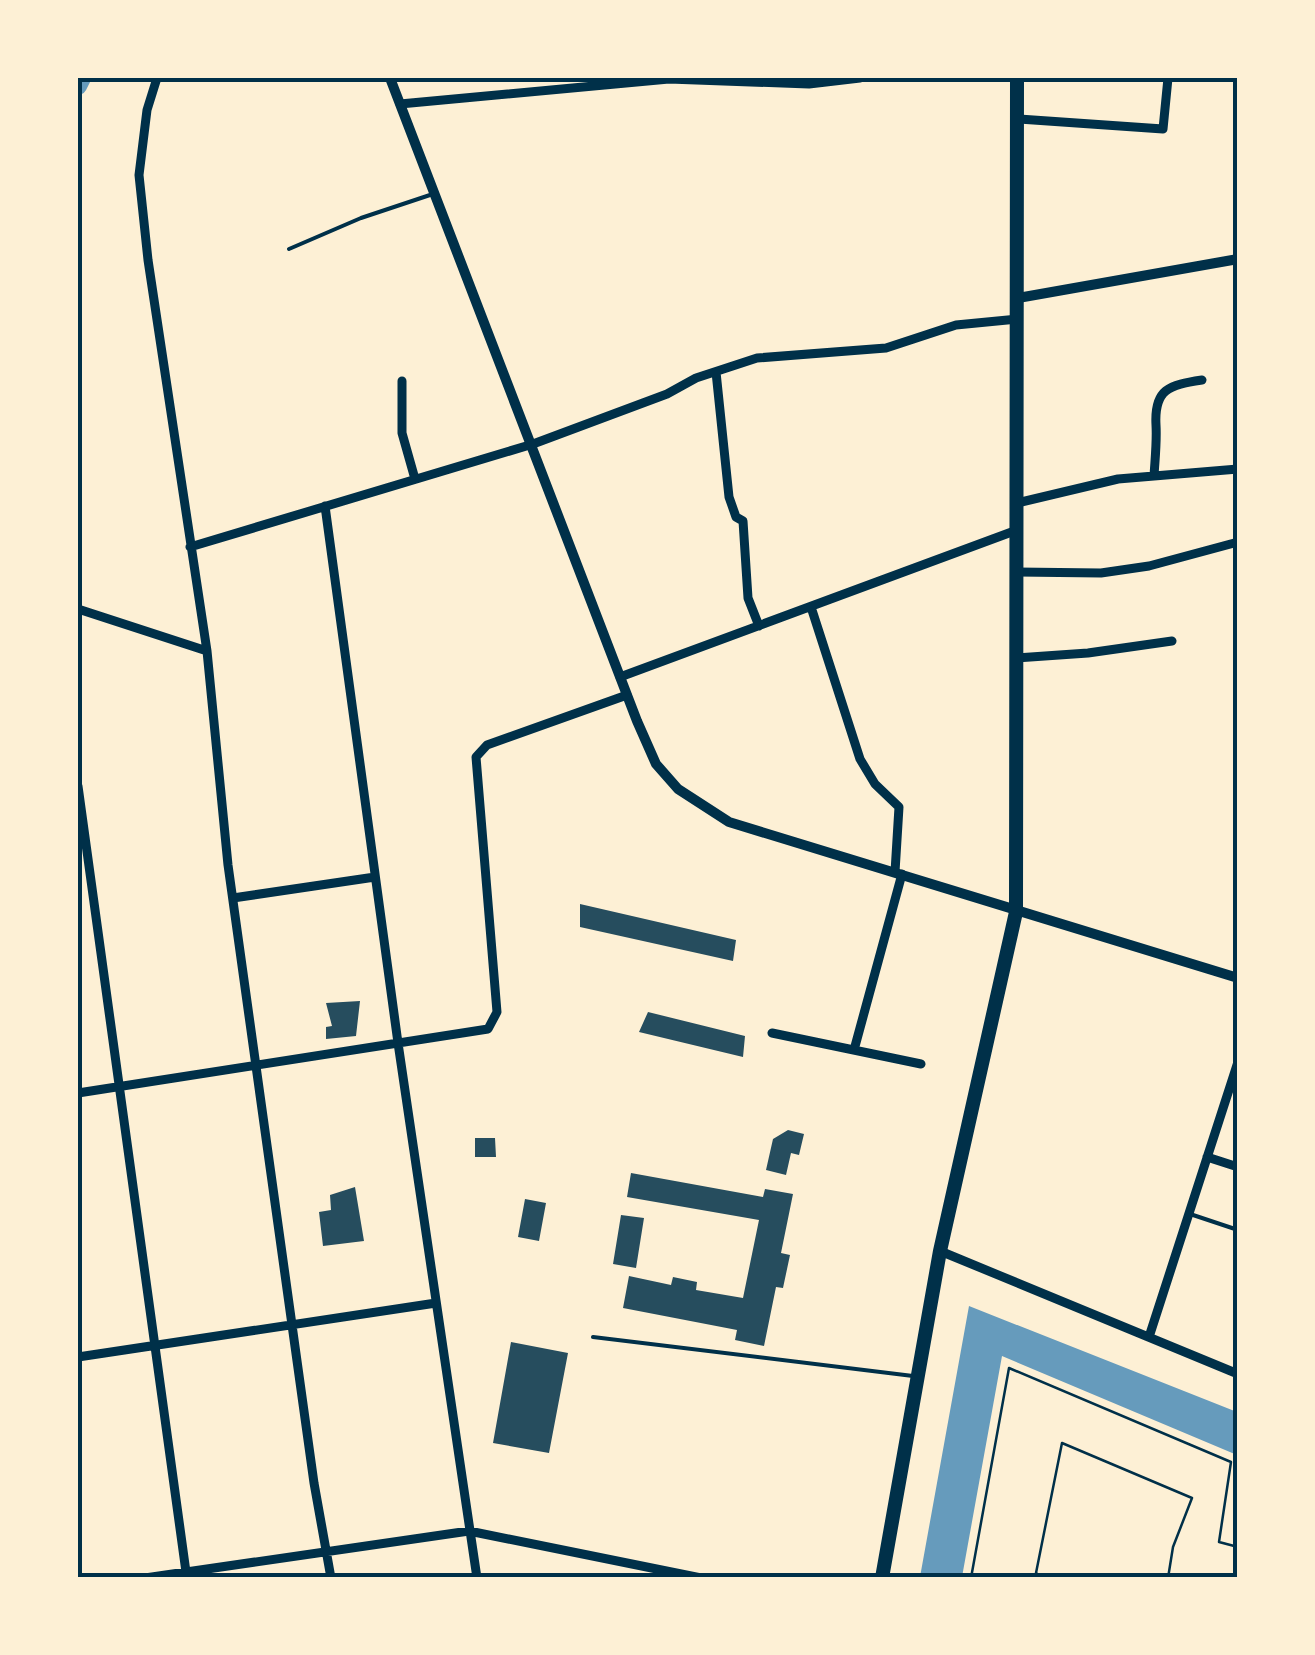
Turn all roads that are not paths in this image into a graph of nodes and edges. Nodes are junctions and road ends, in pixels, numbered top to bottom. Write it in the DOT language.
graph roads {
  1 [pos="156,78"];
  2 [pos="390,78"];
  3 [pos="860,78"];
  4 [pos="1017,78"];
  5 [pos="1168,78"];
  6 [pos="778,79"];
  7 [pos="400,104"];
  8 [pos="1019,119"];
  9 [pos="435,193"];
  10 [pos="289,249"];
  11 [pos="1238,259"];
  12 [pos="1018,298"];
  13 [pos="1018,319"];
  14 [pos="716,372"];
  15 [pos="1202,380"];
  16 [pos="402,381"];
  17 [pos="532,444"];
  18 [pos="1238,469"];
  19 [pos="1154,476"];
  20 [pos="415,480"];
  21 [pos="1017,503"];
  22 [pos="325,506"];
  23 [pos="1017,530"];
  24 [pos="1238,542"];
  25 [pos="190,547"];
  26 [pos="1016,572"];
  27 [pos="810,607"];
  28 [pos="78,610"];
  29 [pos="758,626"];
  30 [pos="1172,640"];
  31 [pos="207,651"];
  32 [pos="1016,658"];
  33 [pos="620,678"];
  34 [pos="626,694"];
  35 [pos="78,786"];
  36 [pos="899,873"];
  37 [pos="375,878"];
  38 [pos="233,898"];
  39 [pos="1016,912"];
  40 [pos="1238,978"];
  41 [pos="772,1033"];
  42 [pos="398,1043"];
  43 [pos="854,1050"];
  44 [pos="1238,1062"];
  45 [pos="921,1064"];
  46 [pos="256,1068"];
  47 [pos="118,1087"];
  48 [pos="78,1093"];
  49 [pos="1206,1157"];
  50 [pos="1238,1167"];
  51 [pos="1188,1213"];
  52 [pos="1238,1230"];
  53 [pos="940,1250"];
  54 [pos="436,1303"];
  55 [pos="292,1325"];
  56 [pos="1149,1337"];
  57 [pos="593,1338"];
  58 [pos="153,1346"];
  59 [pos="78,1357"];
  60 [pos="1238,1374"];
  61 [pos="918,1376"];
  62 [pos="469,1530"];
  63 [pos="327,1553"];
  64 [pos="186,1572"];
  65 [pos="146,1578"];
  66 [pos="332,1578"];
  67 [pos="477,1578"];
  68 [pos="701,1578"];
  69 [pos="882,1578"];
  1 -- 25 [label="street"];
  2 -- 7 [label="street"];
  3 -- 6 [label="street"];
  4 -- 8 [label="main road"];
  5 -- 8 [label="street"];
  6 -- 7 [label="street"];
  7 -- 9 [label="street"];
  8 -- 12 [label="main road"];
  9 -- 10 [label="lane"];
  9 -- 17 [label="street"];
  11 -- 12 [label="street"];
  12 -- 13 [label="main road"];
  13 -- 14 [label="street"];
  13 -- 21 [label="main road"];
  14 -- 17 [label="street"];
  14 -- 29 [label="street"];
  15 -- 19 [label="street"];
  16 -- 20 [label="street"];
  17 -- 20 [label="street"];
  17 -- 33 [label="street"];
  18 -- 19 [label="street"];
  19 -- 21 [label="street"];
  20 -- 22 [label="street"];
  21 -- 23 [label="main road"];
  22 -- 25 [label="street"];
  22 -- 37 [label="street"];
  23 -- 26 [label="main road"];
  23 -- 27 [label="street"];
  24 -- 26 [label="street"];
  25 -- 31 [label="street"];
  26 -- 32 [label="main road"];
  27 -- 29 [label="street"];
  27 -- 36 [label="street"];
  28 -- 31 [label="street"];
  29 -- 33 [label="street"];
  30 -- 32 [label="street"];
  31 -- 38 [label="street"];
  32 -- 39 [label="main road"];
  33 -- 34 [label="street"];
  34 -- 36 [label="street"];
  34 -- 42 [label="street"];
  35 -- 47 [label="street"];
  36 -- 39 [label="street"];
  36 -- 43 [label="street"];
  37 -- 38 [label="street"];
  37 -- 42 [label="street"];
  38 -- 46 [label="street"];
  39 -- 40 [label="street"];
  39 -- 53 [label="main road"];
  41 -- 43 [label="street"];
  42 -- 46 [label="street"];
  42 -- 54 [label="street"];
  43 -- 45 [label="street"];
  44 -- 49 [label="street"];
  46 -- 47 [label="street"];
  46 -- 55 [label="street"];
  47 -- 48 [label="street"];
  47 -- 58 [label="street"];
  49 -- 50 [label="street"];
  49 -- 51 [label="street"];
  51 -- 52 [label="lane"];
  51 -- 56 [label="street"];
  53 -- 56 [label="street"];
  53 -- 61 [label="main road"];
  54 -- 55 [label="street"];
  54 -- 62 [label="street"];
  55 -- 58 [label="street"];
  55 -- 63 [label="street"];
  56 -- 60 [label="street"];
  57 -- 61 [label="lane"];
  58 -- 59 [label="street"];
  58 -- 64 [label="street"];
  61 -- 69 [label="main road"];
  62 -- 63 [label="street"];
  62 -- 67 [label="street"];
  62 -- 68 [label="street"];
  63 -- 64 [label="street"];
  63 -- 66 [label="street"];
  64 -- 65 [label="street"];
}
